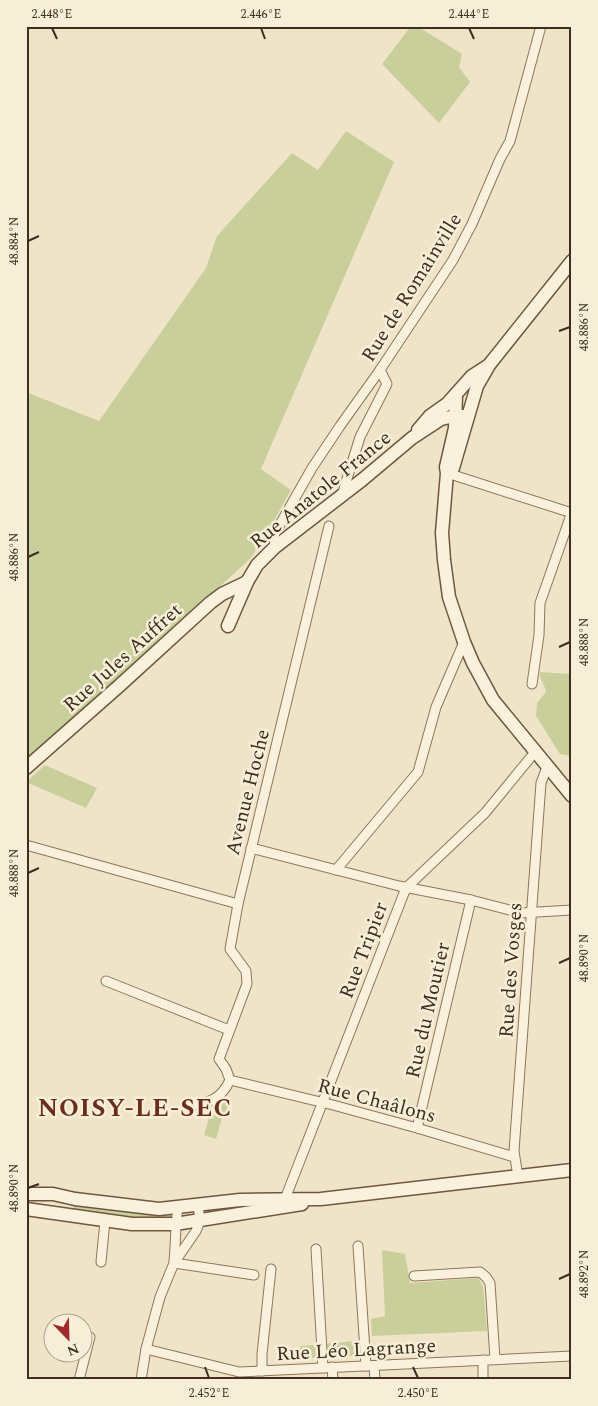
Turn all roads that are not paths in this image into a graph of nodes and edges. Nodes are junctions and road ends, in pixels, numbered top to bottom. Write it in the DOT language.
graph roads {
  1 [pos="541,26"];
  2 [pos="572,261"];
  3 [pos="489,365"];
  4 [pos="380,370"];
  5 [pos="456,394"];
  6 [pos="461,416"];
  7 [pos="412,438"];
  8 [pos="447,473"];
  9 [pos="342,495"];
  10 [pos="572,512"];
  11 [pos="329,526"];
  12 [pos="275,547"];
  13 [pos="247,582"];
  14 [pos="228,626"];
  15 [pos="464,642"];
  16 [pos="532,684"];
  17 [pos="535,752"];
  18 [pos="547,766"];
  19 [pos="26,768"];
  20 [pos="572,796"];
  21 [pos="26,845"];
  22 [pos="251,848"];
  23 [pos="336,870"];
  24 [pos="407,887"];
  25 [pos="471,900"];
  26 [pos="238,904"];
  27 [pos="572,910"];
  28 [pos="532,913"];
  29 [pos="106,981"];
  30 [pos="229,1030"];
  31 [pos="230,1080"];
  32 [pos="324,1102"];
  33 [pos="187,1105"];
  34 [pos="417,1128"];
  35 [pos="514,1157"];
  36 [pos="572,1170"];
  37 [pos="518,1177"];
  38 [pos="32,1194"];
  39 [pos="53,1194"];
  40 [pos="285,1199"];
  41 [pos="321,1199"];
  42 [pos="240,1200"];
  43 [pos="198,1205"];
  44 [pos="178,1207"];
  45 [pos="27,1210"];
  46 [pos="42,1212"];
  47 [pos="236,1213"];
  48 [pos="105,1221"];
  49 [pos="200,1221"];
  50 [pos="175,1224"];
  51 [pos="358,1246"];
  52 [pos="316,1249"];
  53 [pos="101,1262"];
  54 [pos="174,1263"];
  55 [pos="271,1269"];
  56 [pos="254,1275"];
  57 [pos="414,1276"];
  58 [pos="146,1349"];
  59 [pos="572,1356"];
  60 [pos="495,1359"];
  61 [pos="483,1360"];
  62 [pos="84,1364"];
  63 [pos="370,1366"];
  64 [pos="328,1368"];
  65 [pos="287,1370"];
  66 [pos="262,1371"];
  67 [pos="239,1376"];
  68 [pos="80,1380"];
  69 [pos="141,1380"];
  70 [pos="288,1380"];
  71 [pos="333,1380"];
  72 [pos="375,1380"];
  73 [pos="483,1380"];
  1 -- 4 [label="street, Rue de Romainville"];
  2 -- 3 [label="main road, Rue Anatole France"];
  3 -- 5 [label="main road, Rue Anatole France"];
  3 -- 6 [label="main road"];
  4 -- 9 [label="street"];
  4 -- 12 [label="street, Rue de Romainville"];
  5 -- 6 [label="main road"];
  5 -- 7 [label="main road, Rue Anatole France"];
  6 -- 7 [label="main road, Rue Anatole France"];
  6 -- 8 [label="main road"];
  7 -- 9 [label="main road, Rue Anatole France"];
  8 -- 10 [label="street"];
  8 -- 15 [label="main road"];
  9 -- 12 [label="main road, Rue Anatole France"];
  10 -- 16 [label="street"];
  11 -- 22 [label="street, Avenue Hoche"];
  12 -- 13 [label="main road, Rue Anatole France"];
  13 -- 14 [label="main road, Rue Anatole France"];
  13 -- 19 [label="main road, Rue Jules Auffret"];
  15 -- 17 [label="main road"];
  15 -- 23 [label="street"];
  17 -- 18 [label="main road"];
  17 -- 24 [label="street, Rue Tripier"];
  18 -- 20 [label="main road"];
  18 -- 28 [label="street, Rue des Vosges"];
  21 -- 26 [label="street"];
  22 -- 23 [label="street"];
  22 -- 26 [label="street, Avenue Hoche"];
  23 -- 24 [label="street"];
  24 -- 25 [label="street"];
  24 -- 32 [label="street, Rue Tripier"];
  25 -- 28 [label="street"];
  25 -- 34 [label="street, Rue du Moutier"];
  26 -- 30 [label="street, Avenue Hoche"];
  27 -- 28 [label="street"];
  28 -- 35 [label="street, Rue des Vosges"];
  29 -- 30 [label="street"];
  30 -- 31 [label="street, Avenue Hoche"];
  31 -- 32 [label="street, Rue Chaâlons"];
  31 -- 33 [label="street"];
  32 -- 34 [label="street, Rue Chaâlons"];
  32 -- 40 [label="street, Rue Tripier"];
  34 -- 35 [label="street, Rue Chaâlons"];
  35 -- 37 [label="street, Rue des Vosges"];
  36 -- 37 [label="main road"];
  37 -- 41 [label="main road"];
  38 -- 39 [label="main road"];
  38 -- 45 [label="main road"];
  39 -- 44 [label="main road"];
  39 -- 46 [label="main road"];
  40 -- 41 [label="main road"];
  40 -- 42 [label="main road"];
  41 -- 47 [label="main road"];
  42 -- 43 [label="main road"];
  42 -- 47 [label="street"];
  43 -- 44 [label="main road"];
  43 -- 49 [label="street"];
  44 -- 50 [label="street"];
  45 -- 46 [label="main road"];
  46 -- 48 [label="main road"];
  47 -- 49 [label="main road"];
  48 -- 50 [label="main road"];
  48 -- 53 [label="street"];
  49 -- 50 [label="main road"];
  49 -- 54 [label="street"];
  50 -- 54 [label="street"];
  51 -- 63 [label="street"];
  52 -- 64 [label="street"];
  54 -- 56 [label="street"];
  54 -- 58 [label="street"];
  55 -- 66 [label="street"];
  57 -- 60 [label="street"];
  58 -- 67 [label="street, Rue Léo Lagrange"];
  58 -- 69 [label="street"];
  59 -- 60 [label="street, Rue Léo Lagrange"];
  60 -- 61 [label="street, Rue Léo Lagrange"];
  61 -- 63 [label="street, Rue Léo Lagrange"];
  61 -- 73 [label="street"];
  62 -- 68 [label="street"];
  63 -- 64 [label="street, Rue Léo Lagrange"];
  63 -- 72 [label="street"];
  64 -- 65 [label="street, Rue Léo Lagrange"];
  64 -- 71 [label="street"];
  65 -- 66 [label="street, Rue Léo Lagrange"];
  65 -- 70 [label="street"];
  66 -- 67 [label="street, Rue Léo Lagrange"];
}
